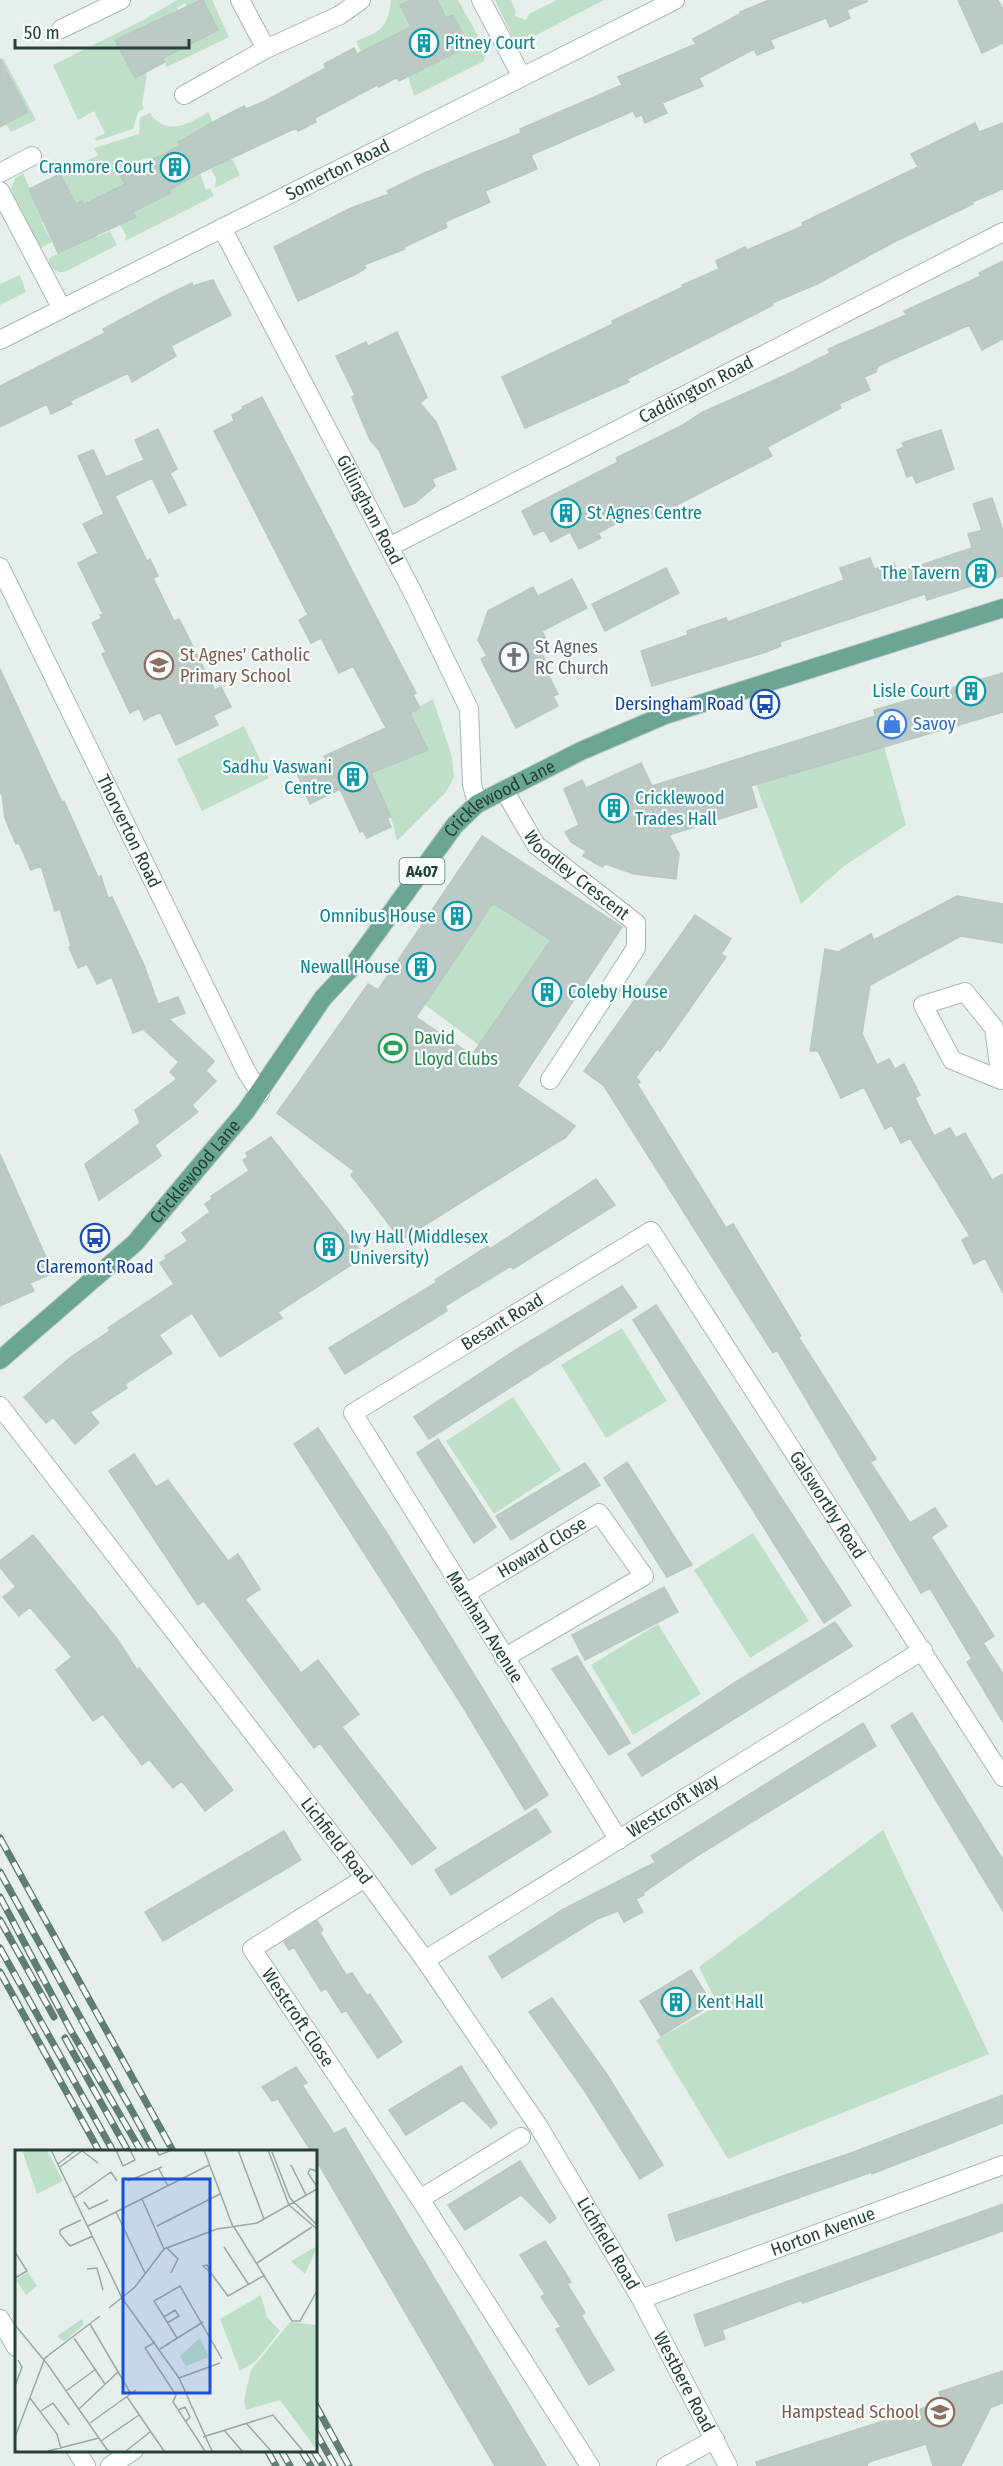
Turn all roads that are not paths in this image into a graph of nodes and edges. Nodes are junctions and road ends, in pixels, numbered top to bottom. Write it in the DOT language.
graph roads {
  1 [pos="121,0"];
  2 [pos="240,0"];
  3 [pos="361,0"];
  4 [pos="481,0"];
  5 [pos="675,0"];
  6 [pos="61,29"];
  7 [pos="266,49"];
  8 [pos="522,77"];
  9 [pos="184,95"];
  10 [pos="32,156"];
  11 [pos="0,173"];
  12 [pos="0,191"];
  13 [pos="222,228"];
  14 [pos="1003,232"];
  15 [pos="62,309"];
  16 [pos="0,340"];
  17 [pos="389,547"];
  18 [pos="0,567"];
  19 [pos="1003,608"];
  20 [pos="504,790"];
  21 [pos="477,804"];
  22 [pos="550,1080"];
  23 [pos="1002,1082"];
  24 [pos="260,1093"];
  25 [pos="651,1231"];
  26 [pos="0,1360"];
  27 [pos="0,1406"];
  28 [pos="353,1413"];
  29 [pos="465,1594"];
  30 [pos="923,1650"];
  31 [pos="504,1658"];
  32 [pos="1003,1777"];
  33 [pos="619,1840"];
  34 [pos="365,1878"];
  35 [pos="425,1960"];
  36 [pos="521,2137"];
  37 [pos="1003,2165"];
  38 [pos="420,2199"];
  39 [pos="641,2300"];
  40 [pos="0,2319"];
  41 [pos="15,2345"];
  42 [pos="715,2439"];
  43 [pos="77,2451"];
  44 [pos="132,2451"];
  45 [pos="86,2466"];
  46 [pos="110,2466"];
  47 [pos="590,2466"];
  48 [pos="666,2466"];
  49 [pos="728,2466"];
  1 -- 6 [label="street"];
  2 -- 7 [label="street"];
  3 -- 7 [label="street"];
  4 -- 8 [label="street"];
  5 -- 8 [label="street, Somerton Road"];
  7 -- 9 [label="street"];
  8 -- 13 [label="street, Somerton Road"];
  10 -- 11 [label="street"];
  12 -- 15 [label="street"];
  13 -- 15 [label="street, Somerton Road"];
  13 -- 17 [label="street, Gillingham Road"];
  14 -- 17 [label="street, Caddington Road"];
  15 -- 16 [label="street, Somerton Road"];
  17 -- 21 [label="street, Gillingham Road"];
  18 -- 24 [label="street, Thorverton Road"];
  19 -- 20 [label="main road, Cricklewood Lane / A407"];
  20 -- 21 [label="main road, Cricklewood Lane / A407"];
  20 -- 22 [label="street, Woodley Crescent"];
  21 -- 24 [label="main road, Cricklewood Lane / A407"];
  23 -- 23 [label="street"];
  24 -- 26 [label="main road, Cricklewood Lane / A407"];
  25 -- 28 [label="street, Besant Road"];
  25 -- 30 [label="street, Galsworthy Road"];
  27 -- 34 [label="street, Lichfield Road"];
  28 -- 29 [label="street, Marnham Avenue"];
  29 -- 31 [label="street, Marnham Avenue"];
  29 -- 31 [label="street, Howard Close"];
  30 -- 32 [label="street, Galsworthy Road"];
  30 -- 33 [label="street, Westcroft Way"];
  31 -- 33 [label="street, Marnham Avenue"];
  33 -- 35 [label="street, Westcroft Way"];
  34 -- 35 [label="street, Lichfield Road"];
  34 -- 38 [label="street, Westcroft Close"];
  35 -- 39 [label="street, Lichfield Road"];
  36 -- 38 [label="street"];
  37 -- 39 [label="street, Horton Avenue"];
  38 -- 47 [label="street, Westcroft Close"];
  39 -- 42 [label="street, Westbere Road"];
  40 -- 41 [label="street"];
  42 -- 48 [label="street"];
  42 -- 49 [label="street, Westbere Road"];
  43 -- 45 [label="street"];
  44 -- 46 [label="street"];
}
